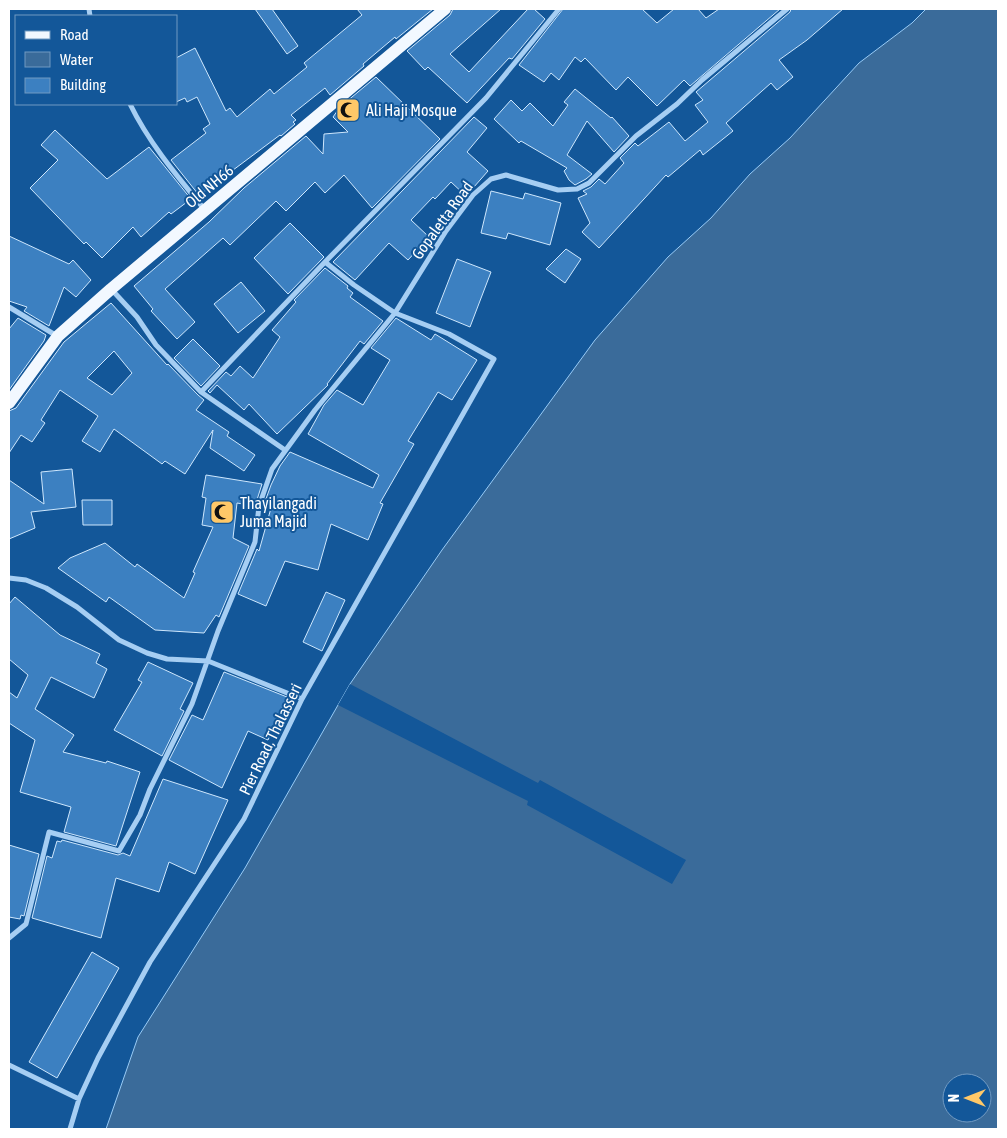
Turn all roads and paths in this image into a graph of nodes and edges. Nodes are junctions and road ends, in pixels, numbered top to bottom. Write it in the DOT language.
graph roads {
  1 [pos="445,9"];
  2 [pos="559,9"];
  3 [pos="787,9"];
  4 [pos="130,105"];
  5 [pos="206,210"];
  6 [pos="325,262"];
  7 [pos="111,289"];
  8 [pos="9,306"];
  9 [pos="395,313"];
  10 [pos="58,336"];
  11 [pos="201,392"];
  12 [pos="9,403"];
  13 [pos="284,450"];
  14 [pos="9,578"];
  15 [pos="208,661"];
  16 [pos="302,699"];
  17 [pos="9,938"];
  18 [pos="9,1066"];
  19 [pos="80,1099"];
  20 [pos="70,1129"];
  1 -- 5 [label="main road, Old NH66"];
  2 -- 6 [label="street"];
  3 -- 9 [label="street, Gopaletta Road"];
  4 -- 5 [label="street"];
  5 -- 7 [label="main road, Old NH66"];
  6 -- 9 [label="street"];
  6 -- 11 [label="street"];
  7 -- 10 [label="main road, Old NH66"];
  7 -- 11 [label="street"];
  8 -- 10 [label="street"];
  9 -- 13 [label="street, Gopaletta Road"];
  9 -- 16 [label="street, Pier Road, Thalasseri"];
  10 -- 12 [label="main road, Old NH66"];
  11 -- 13 [label="street"];
  13 -- 15 [label="street, Gopaletta Road"];
  14 -- 15 [label="street"];
  15 -- 16 [label="street"];
  15 -- 17 [label="street, Gopaletta Road"];
  16 -- 19 [label="street, Pier Road, Thalasseri"];
  18 -- 19 [label="street"];
  19 -- 20 [label="street, Pier Road, Thalasseri"];
}
